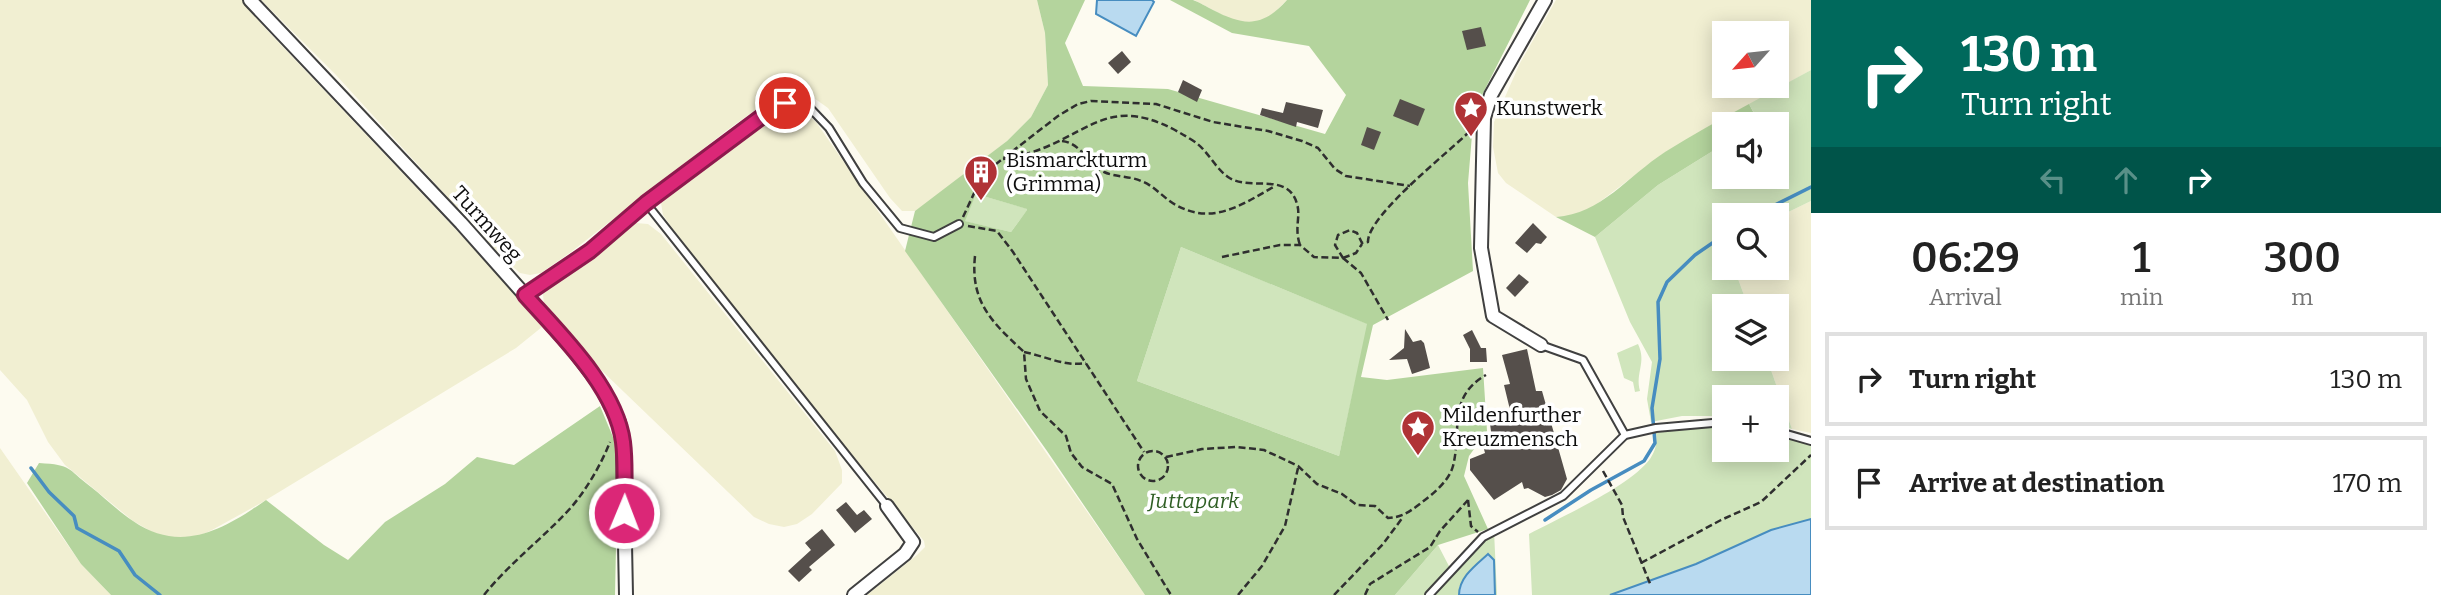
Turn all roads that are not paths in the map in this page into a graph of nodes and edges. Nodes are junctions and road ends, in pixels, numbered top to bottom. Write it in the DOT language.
graph roads {
  1 [pos="250,0"];
  2 [pos="1545,0"];
  3 [pos="646,203"];
  4 [pos="960,224"];
  5 [pos="525,295"];
  6 [pos="1541,345"];
  7 [pos="1712,423"];
  8 [pos="1625,435"];
  9 [pos="1789,435"];
  10 [pos="1811,441"];
  11 [pos="887,506"];
  12 [pos="626,595"];
  13 [pos="854,595"];
  14 [pos="1429,595"];
  1 -- 5 [label="street, Turmweg"];
  2 -- 6 [label="street"];
  3 -- 4 [label="lane"];
  3 -- 5 [label="lane"];
  3 -- 11 [label="lane"];
  5 -- 12 [label="street, Turmweg"];
  6 -- 8 [label="lane"];
  7 -- 8 [label="lane"];
  8 -- 14 [label="lane"];
  9 -- 10 [label="lane"];
  11 -- 13 [label="street"];
}
